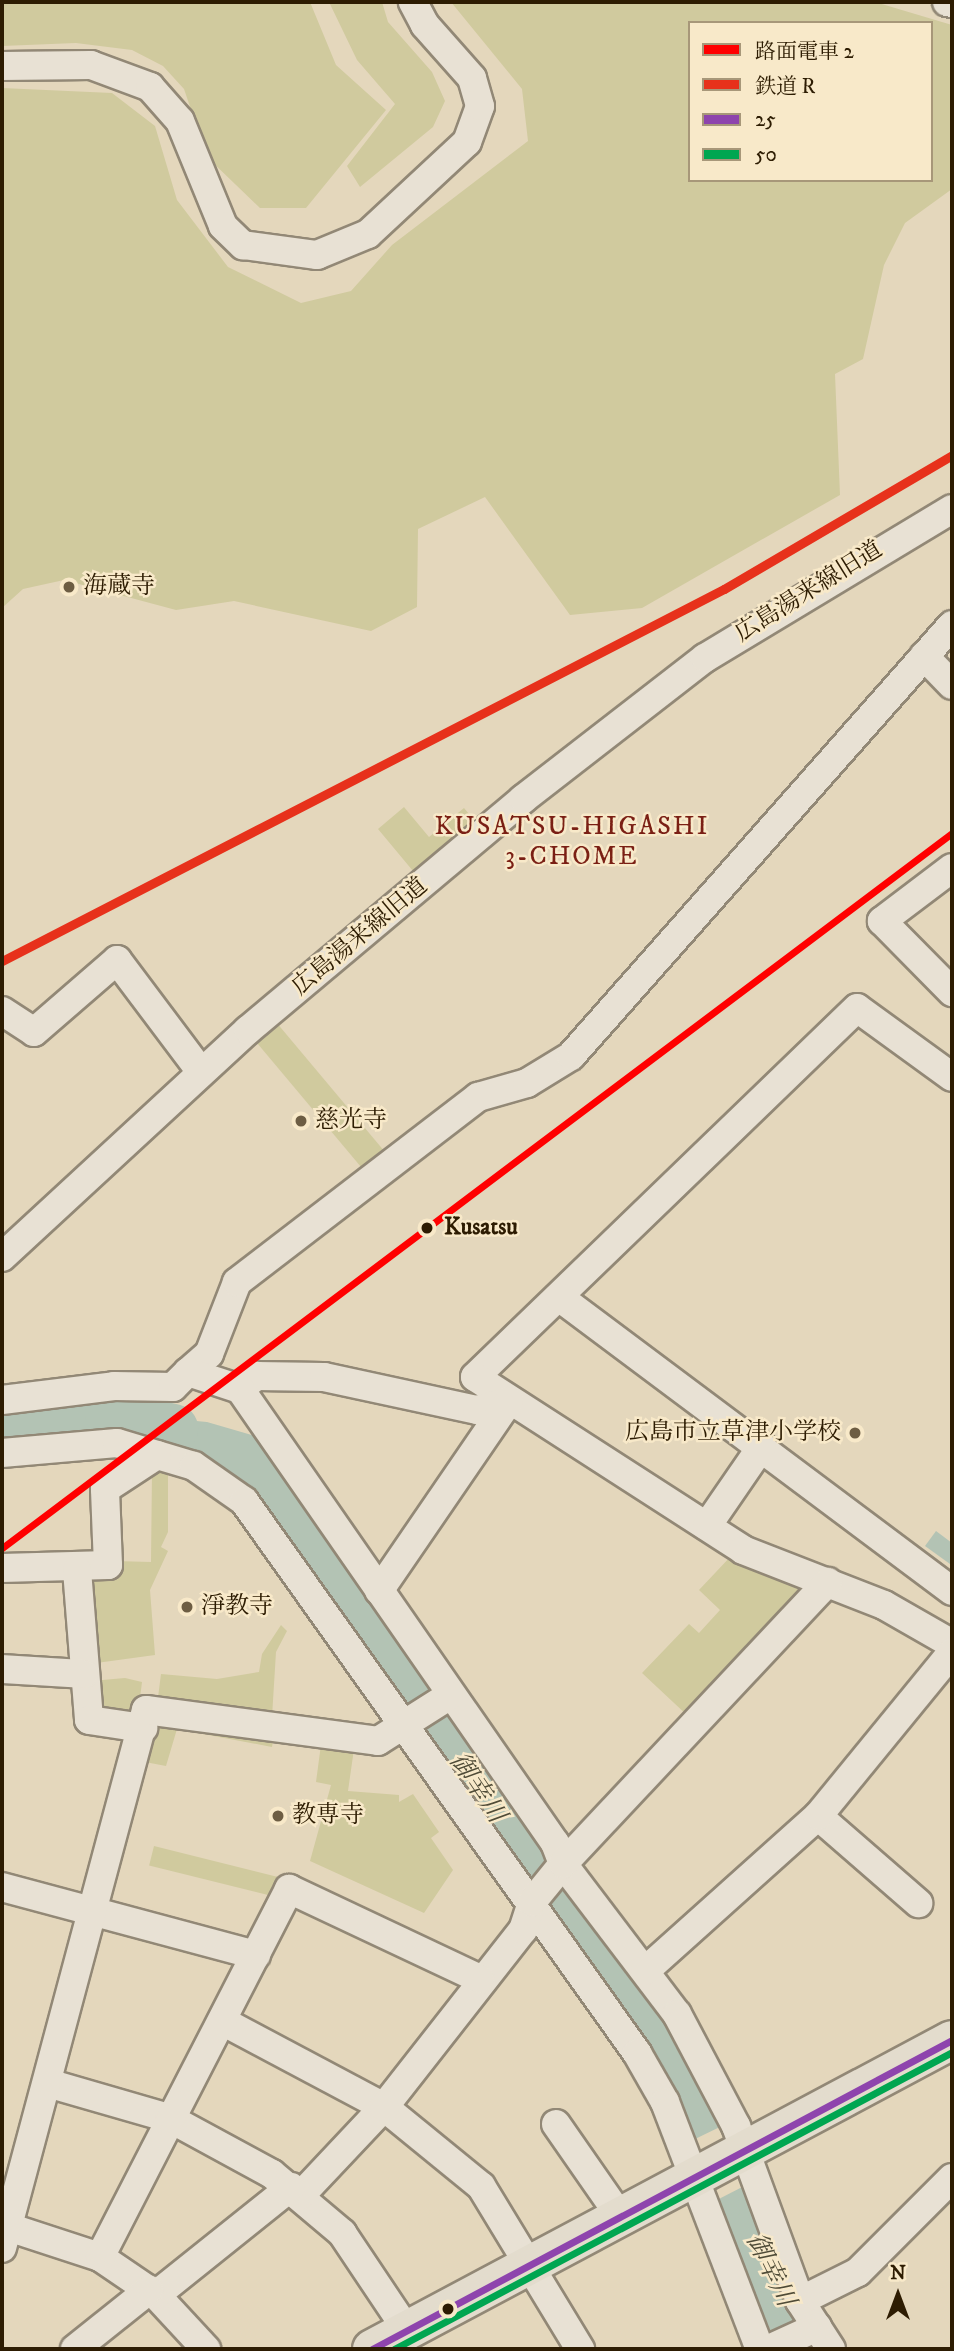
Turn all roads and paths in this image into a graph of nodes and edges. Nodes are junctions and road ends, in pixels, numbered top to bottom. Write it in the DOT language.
graph roads {
  1 [pos="414,2"];
  2 [pos="2,66"];
  3 [pos="952,509"];
  4 [pos="952,625"];
  5 [pos="924,656"];
  6 [pos="952,685"];
  7 [pos="952,868"];
  8 [pos="952,992"];
  9 [pos="2,1012"];
  10 [pos="201,1072"];
  11 [pos="952,1077"];
  12 [pos="2,1257"];
  13 [pos="559,1297"];
  14 [pos="188,1373"];
  15 [pos="240,1389"];
  16 [pos="2,1400"];
  17 [pos="509,1401"];
  18 [pos="762,1447"];
  19 [pos="2,1453"];
  20 [pos="157,1455"];
  21 [pos="708,1526"];
  22 [pos="2,1568"];
  23 [pos="77,1570"];
  24 [pos="828,1582"];
  25 [pos="379,1591"];
  26 [pos="952,1591"];
  27 [pos="952,1644"];
  28 [pos="952,1651"];
  29 [pos="2,1669"];
  30 [pos="84,1674"];
  31 [pos="447,1698"];
  32 [pos="404,1727"];
  33 [pos="143,1728"];
  34 [pos="818,1816"];
  35 [pos="563,1868"];
  36 [pos="2,1887"];
  37 [pos="918,1903"];
  38 [pos="97,1907"];
  39 [pos="532,1907"];
  40 [pos="256,1955"];
  41 [pos="645,1971"];
  42 [pos="480,1979"];
  43 [pos="222,2021"];
  44 [pos="952,2040"];
  45 [pos="51,2084"];
  46 [pos="384,2106"];
  47 [pos="169,2118"];
  48 [pos="556,2124"];
  49 [pos="743,2152"];
  50 [pos="697,2175"];
  51 [pos="952,2178"];
  52 [pos="296,2191"];
  53 [pos="620,2216"];
  54 [pos="4,2233"];
  55 [pos="100,2257"];
  56 [pos="533,2263"];
  57 [pos="153,2293"];
  58 [pos="800,2301"];
  59 [pos="407,2330"];
  60 [pos="819,2335"];
  61 [pos="75,2349"];
  62 [pos="206,2349"];
  63 [pos="372,2349"];
  64 [pos="580,2349"];
  65 [pos="768,2349"];
  1 -- 2 [label="street"];
  3 -- 10 [label="street, 広島湯来線旧道"];
  4 -- 5 [label="street"];
  5 -- 6 [label="street"];
  5 -- 14 [label="street"];
  7 -- 8 [label="street"];
  9 -- 10 [label="street"];
  10 -- 12 [label="street, 広島湯来線旧道"];
  11 -- 13 [label="street"];
  13 -- 17 [label="street"];
  13 -- 18 [label="street"];
  14 -- 15 [label="street"];
  14 -- 16 [label="street"];
  15 -- 17 [label="street"];
  15 -- 25 [label="street"];
  17 -- 21 [label="street"];
  17 -- 25 [label="street"];
  18 -- 21 [label="street"];
  18 -- 26 [label="street"];
  19 -- 20 [label="street"];
  20 -- 23 [label="street"];
  20 -- 32 [label="street"];
  21 -- 24 [label="street"];
  22 -- 23 [label="street"];
  23 -- 30 [label="street"];
  24 -- 27 [label="street"];
  24 -- 35 [label="street"];
  25 -- 31 [label="street"];
  28 -- 34 [label="street"];
  29 -- 30 [label="street"];
  30 -- 33 [label="street"];
  31 -- 32 [label="street"];
  31 -- 35 [label="street"];
  32 -- 33 [label="street"];
  32 -- 39 [label="street"];
  33 -- 38 [label="street"];
  34 -- 37 [label="street"];
  34 -- 41 [label="street"];
  35 -- 39 [label="street"];
  35 -- 41 [label="street"];
  36 -- 38 [label="street"];
  38 -- 40 [label="street"];
  38 -- 45 [label="street"];
  39 -- 42 [label="street"];
  39 -- 50 [label="street"];
  40 -- 42 [label="street"];
  40 -- 43 [label="street"];
  41 -- 49 [label="street"];
  42 -- 46 [label="street"];
  43 -- 46 [label="street"];
  43 -- 47 [label="street"];
  44 -- 49 [label="highway"];
  45 -- 47 [label="street"];
  45 -- 54 [label="street"];
  46 -- 52 [label="street"];
  46 -- 56 [label="street"];
  47 -- 52 [label="street"];
  47 -- 55 [label="street"];
  48 -- 53 [label="street"];
  49 -- 50 [label="highway"];
  49 -- 58 [label="street"];
  50 -- 53 [label="highway"];
  50 -- 65 [label="street"];
  51 -- 58 [label="street"];
  52 -- 57 [label="street"];
  52 -- 59 [label="street"];
  53 -- 56 [label="highway"];
  54 -- 55 [label="street"];
  55 -- 57 [label="street"];
  56 -- 59 [label="highway"];
  56 -- 64 [label="street"];
  57 -- 61 [label="street"];
  57 -- 62 [label="street"];
  58 -- 60 [label="street"];
  59 -- 63 [label="highway"];
  60 -- 65 [label="street"];
}
